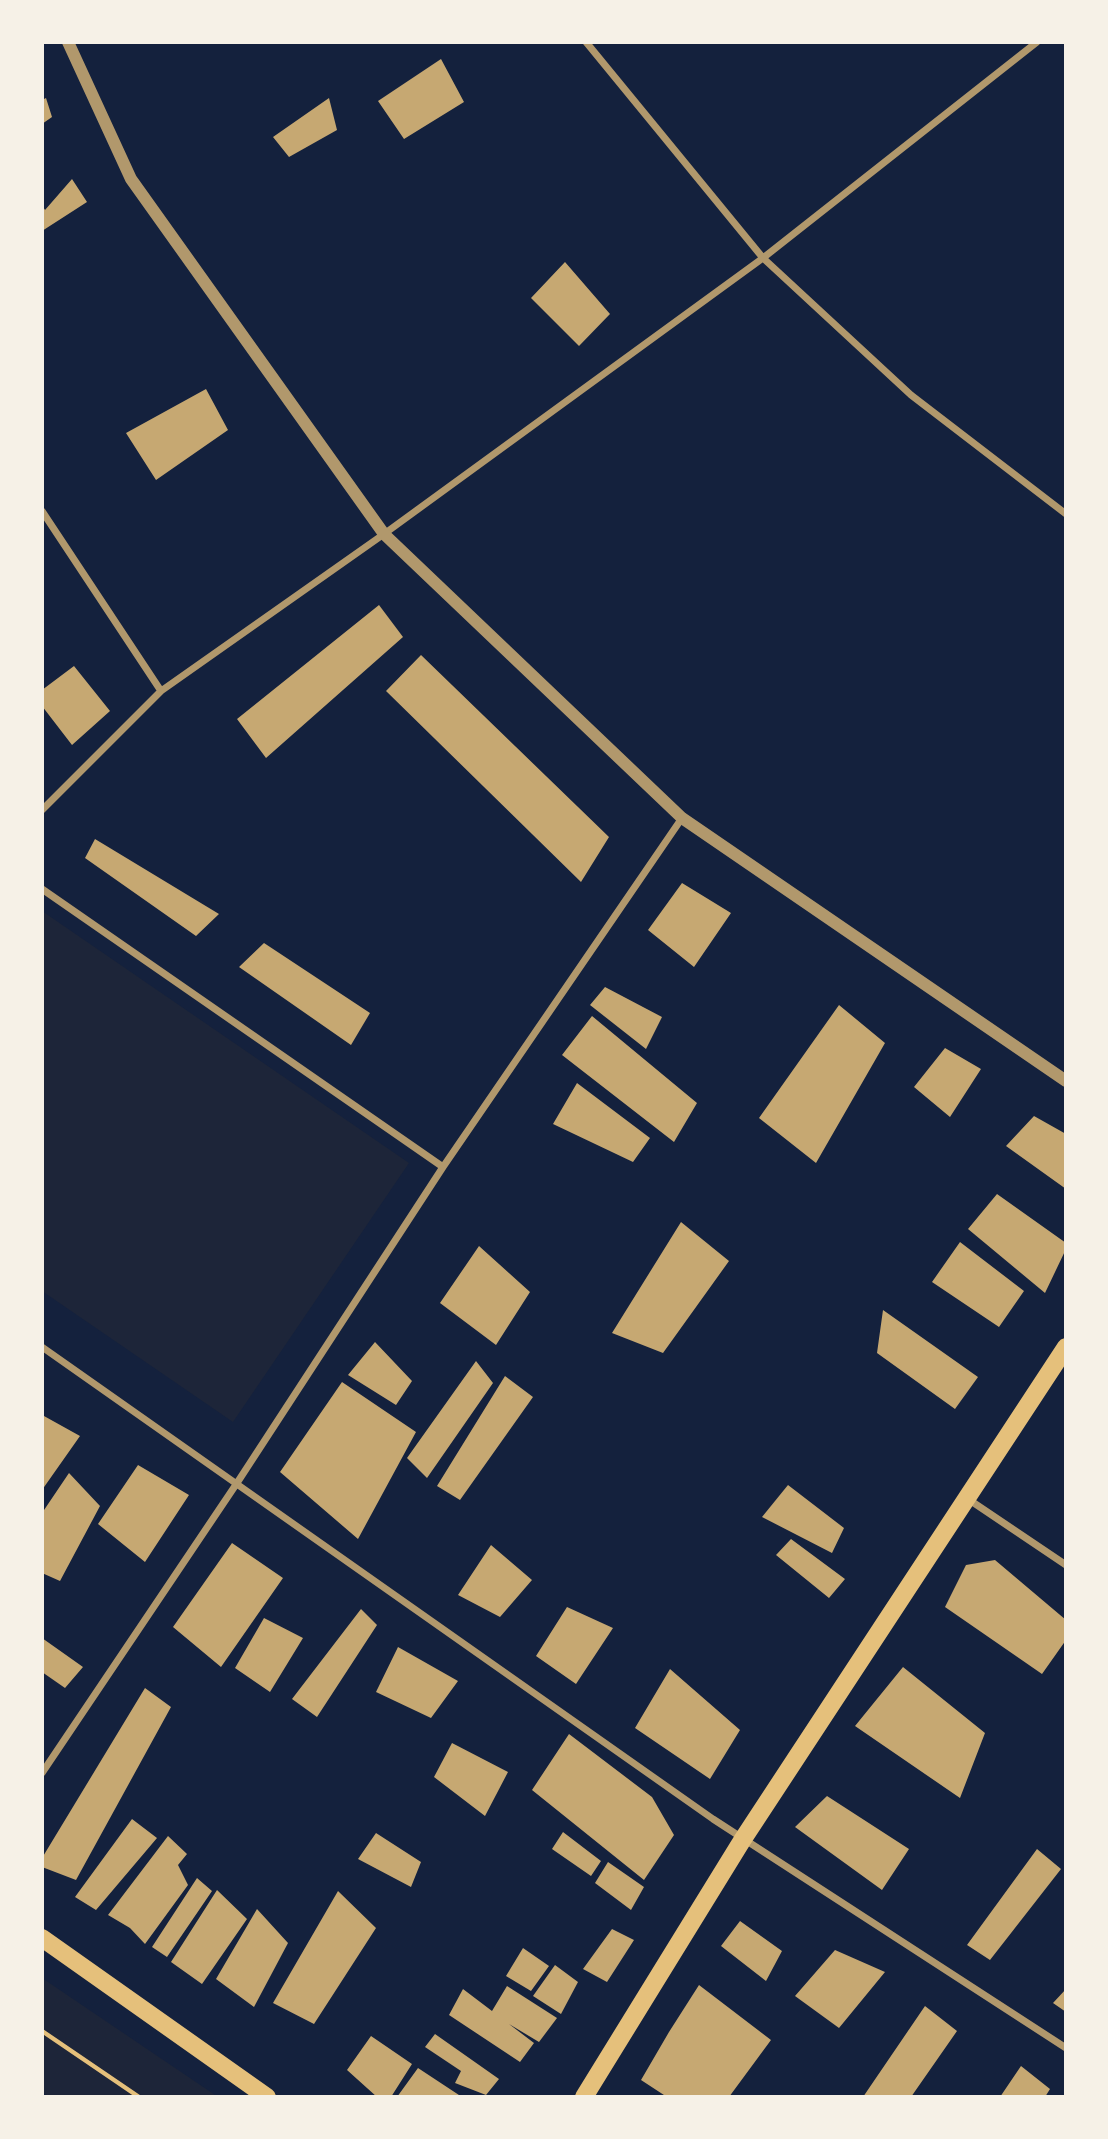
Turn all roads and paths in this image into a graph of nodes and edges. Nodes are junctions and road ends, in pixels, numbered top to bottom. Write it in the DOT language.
graph roads {
  1 [pos="68,42"];
  2 [pos="586,42"];
  3 [pos="1037,42"];
  4 [pos="763,258"];
  5 [pos="42,510"];
  6 [pos="1066,514"];
  7 [pos="384,534"];
  8 [pos="161,691"];
  9 [pos="42,810"];
  10 [pos="682,818"];
  11 [pos="42,889"];
  12 [pos="1066,1081"];
  13 [pos="443,1167"];
  14 [pos="42,1347"];
  15 [pos="1066,1347"];
  16 [pos="237,1483"];
  17 [pos="966,1499"];
  18 [pos="1066,1565"];
  19 [pos="42,1773"];
  20 [pos="743,1839"];
  21 [pos="42,1938"];
  22 [pos="42,2032"];
  23 [pos="1066,2048"];
  24 [pos="139,2097"];
  25 [pos="267,2097"];
  26 [pos="584,2097"];
  1 -- 7 [label="street"];
  2 -- 4 [label="street"];
  3 -- 4 [label="street"];
  4 -- 6 [label="street"];
  4 -- 7 [label="street"];
  5 -- 8 [label="street"];
  7 -- 8 [label="street"];
  7 -- 10 [label="street"];
  8 -- 9 [label="street"];
  10 -- 12 [label="street"];
  10 -- 13 [label="street"];
  11 -- 13 [label="street"];
  13 -- 16 [label="street"];
  14 -- 16 [label="street"];
  15 -- 17 [label="main road"];
  16 -- 19 [label="street"];
  16 -- 20 [label="street"];
  17 -- 18 [label="street"];
  17 -- 20 [label="main road"];
  20 -- 23 [label="street"];
  20 -- 26 [label="main road"];
  21 -- 25 [label="main road"];
  22 -- 24 [label="path"];
}
